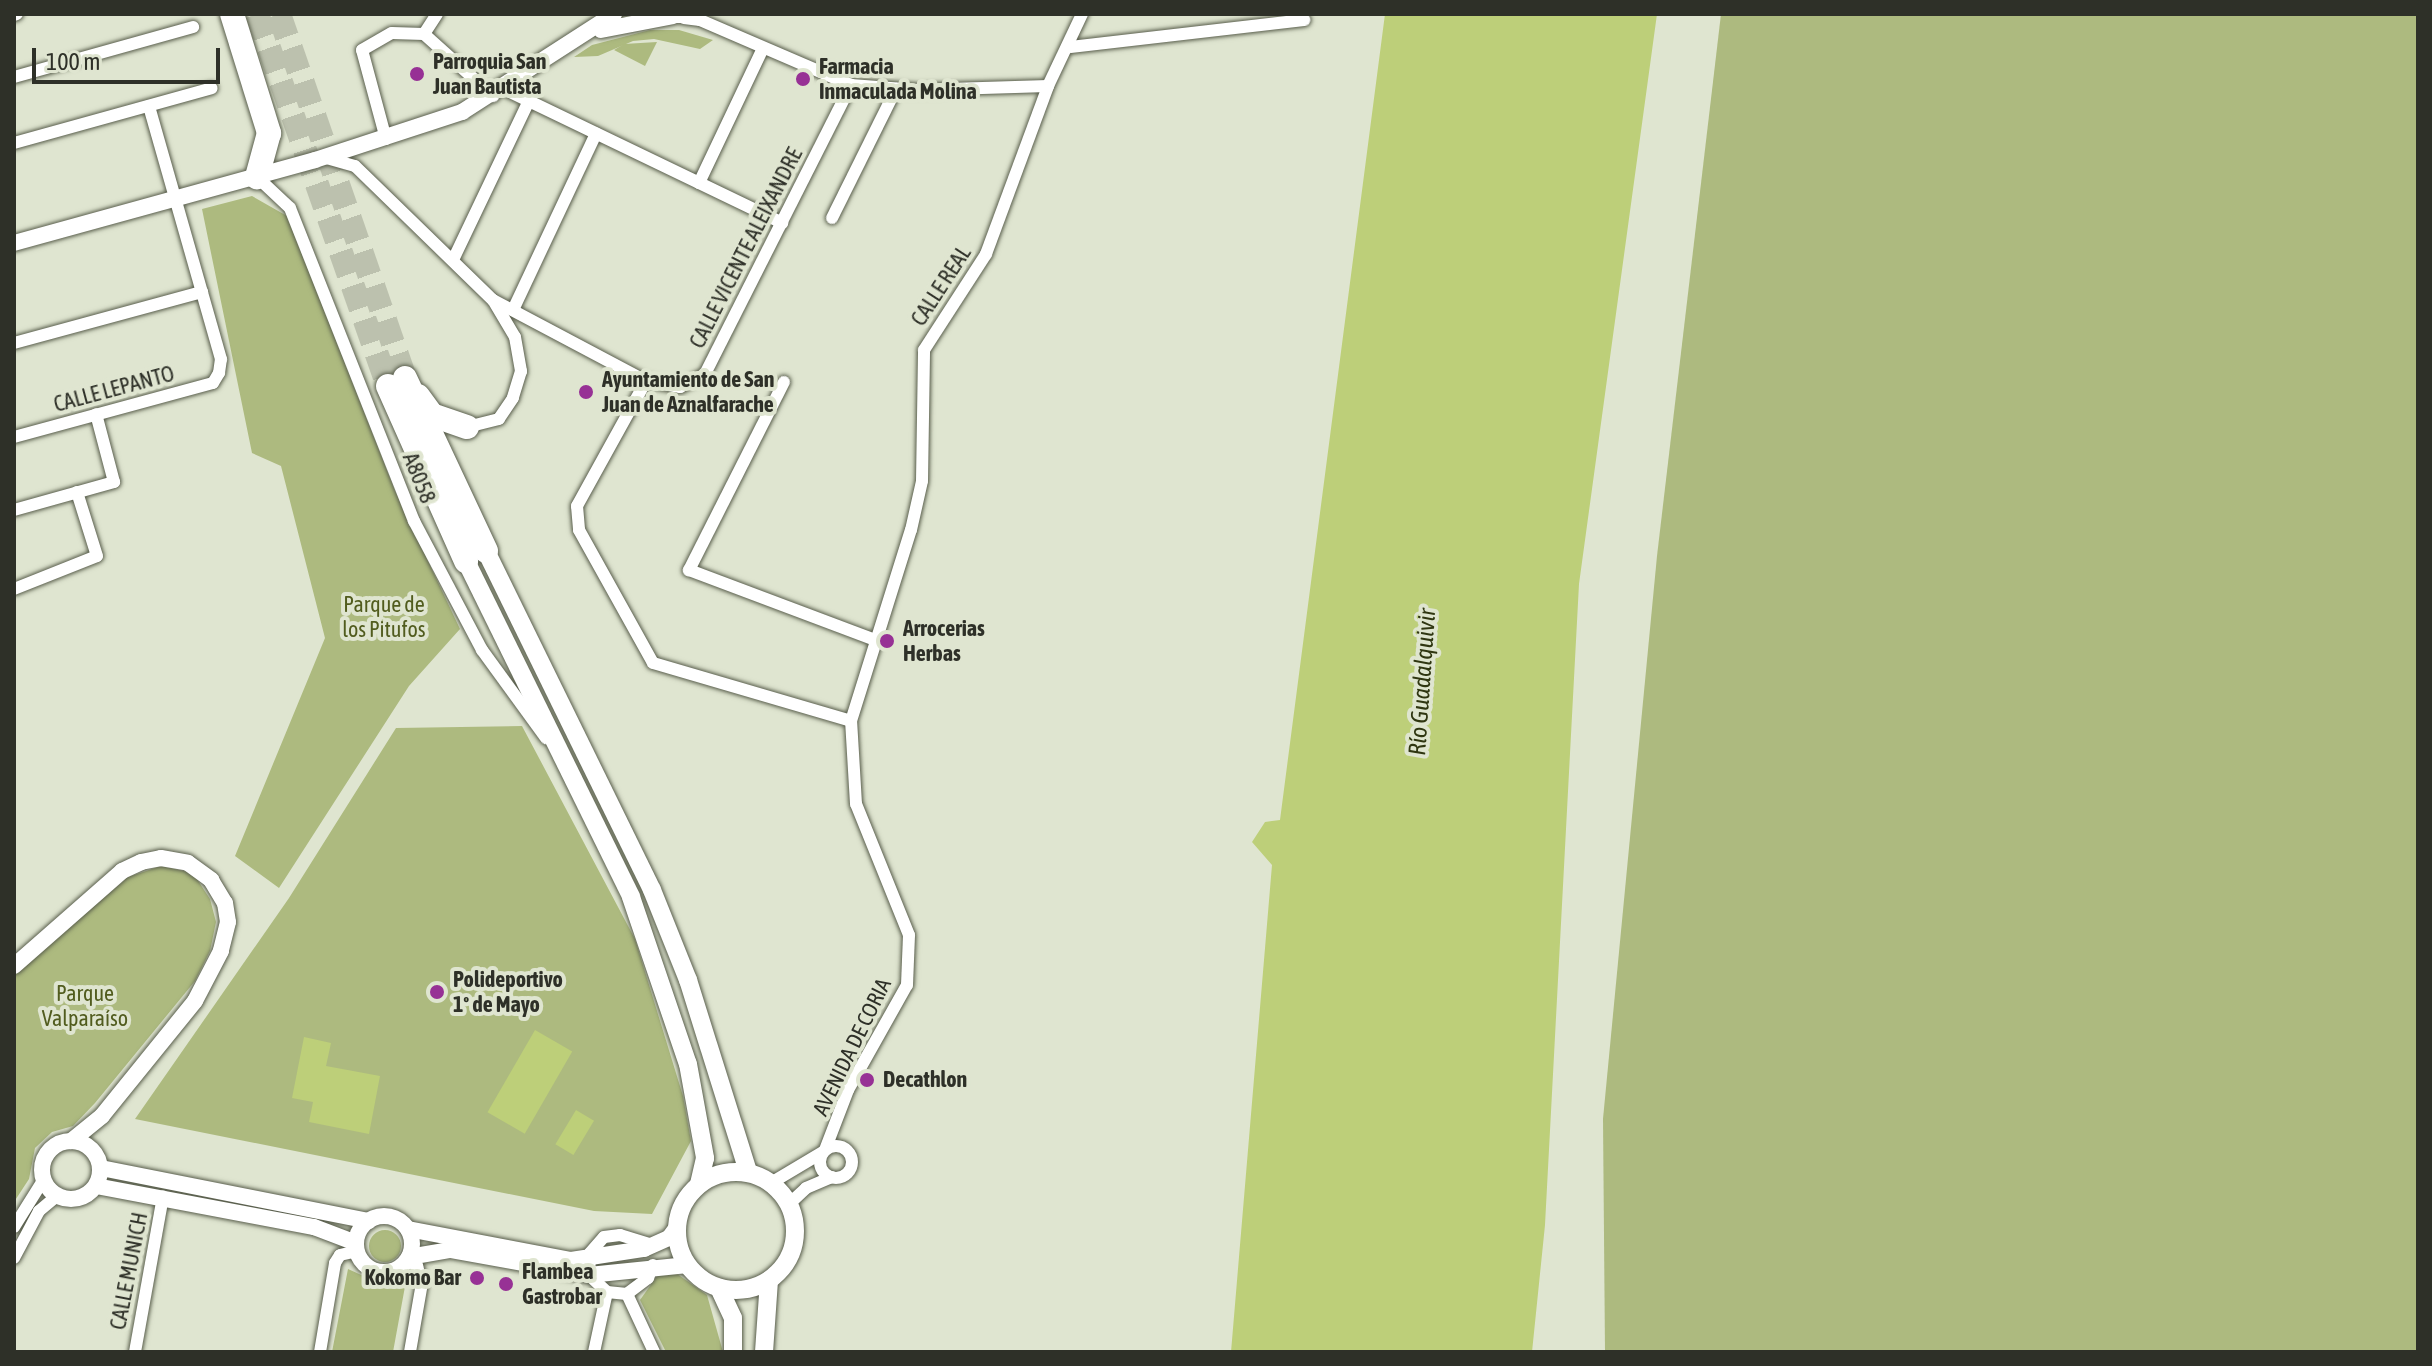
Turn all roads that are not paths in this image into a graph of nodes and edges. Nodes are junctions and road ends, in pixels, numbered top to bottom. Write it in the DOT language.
graph roads {
  1 [pos="232,14"];
  2 [pos="437,14"];
  3 [pos="614,14"];
  4 [pos="1082,14"];
  5 [pos="678,15"];
  6 [pos="1304,20"];
  7 [pos="193,27"];
  8 [pos="424,34"];
  9 [pos="1070,47"];
  10 [pos="763,48"];
  11 [pos="556,51"];
  12 [pos="14,77"];
  13 [pos="851,85"];
  14 [pos="1048,86"];
  15 [pos="212,88"];
  16 [pos="896,89"];
  17 [pos="498,93"];
  18 [pos="529,101"];
  19 [pos="149,106"];
  20 [pos="596,134"];
  21 [pos="386,139"];
  22 [pos="14,143"];
  23 [pos="323,157"];
  24 [pos="257,177"];
  25 [pos="699,183"];
  26 [pos="177,198"];
  27 [pos="832,218"];
  28 [pos="782,223"];
  29 [pos="14,243"];
  30 [pos="453,260"];
  31 [pos="202,292"];
  32 [pos="493,300"];
  33 [pos="513,310"];
  34 [pos="14,343"];
  35 [pos="646,381"];
  36 [pos="784,382"];
  37 [pos="96,414"];
  38 [pos="467,427"];
  39 [pos="14,437"];
  40 [pos="77,492"];
  41 [pos="14,510"];
  42 [pos="476,556"];
  43 [pos="14,589"];
  44 [pos="875,640"];
  45 [pos="851,721"];
  46 [pos="576,779"];
  47 [pos="14,966"];
  48 [pos="102,1116"];
  49 [pos="71,1141"];
  50 [pos="94,1151"];
  51 [pos="824,1151"];
  52 [pos="101,1168"];
  53 [pos="748,1172"];
  54 [pos="832,1177"];
  55 [pos="44,1179"];
  56 [pos="771,1183"];
  57 [pos="699,1184"];
  58 [pos="96,1186"];
  59 [pos="57,1196"];
  60 [pos="163,1197"];
  61 [pos="789,1204"];
  62 [pos="369,1221"];
  63 [pos="14,1227"];
  64 [pos="677,1227"];
  65 [pos="408,1229"];
  66 [pos="357,1247"];
  67 [pos="14,1258"];
  68 [pos="408,1258"];
  69 [pos="653,1265"];
  70 [pos="687,1265"];
  71 [pos="589,1267"];
  72 [pos="769,1280"];
  73 [pos="719,1288"];
  74 [pos="607,1292"];
  75 [pos="627,1294"];
  76 [pos="135,1352"];
  77 [pos="320,1352"];
  78 [pos="410,1352"];
  79 [pos="594,1352"];
  80 [pos="654,1352"];
  81 [pos="733,1352"];
  82 [pos="764,1352"];
  1 -- 24 [label="highway"];
  2 -- 8 [label="street"];
  3 -- 11 [label="street"];
  4 -- 9 [label="street, CALLE REAL"];
  5 -- 10 [label="street"];
  5 -- 11 [label="street"];
  6 -- 9 [label="street"];
  7 -- 12 [label="street"];
  8 -- 17 [label="street"];
  8 -- 21 [label="street"];
  9 -- 14 [label="street, CALLE REAL"];
  10 -- 13 [label="street"];
  10 -- 25 [label="street"];
  11 -- 17 [label="street"];
  13 -- 16 [label="street"];
  13 -- 28 [label="street, CALLE VICENTE ALEIXANDRE"];
  14 -- 16 [label="street"];
  14 -- 44 [label="street, CALLE REAL"];
  15 -- 19 [label="street"];
  16 -- 27 [label="street"];
  17 -- 18 [label="street"];
  17 -- 21 [label="street"];
  18 -- 20 [label="street"];
  18 -- 30 [label="street"];
  19 -- 22 [label="street"];
  19 -- 26 [label="street"];
  20 -- 25 [label="street"];
  20 -- 33 [label="street"];
  21 -- 23 [label="street"];
  23 -- 24 [label="street"];
  23 -- 30 [label="street"];
  24 -- 26 [label="street"];
  24 -- 46 [label="street, A8058"];
  25 -- 28 [label="street"];
  26 -- 29 [label="street"];
  26 -- 31 [label="street"];
  28 -- 35 [label="street, CALLE VICENTE ALEIXANDRE"];
  30 -- 32 [label="street"];
  31 -- 34 [label="street"];
  31 -- 37 [label="street, CALLE LEPANTO"];
  32 -- 33 [label="street"];
  32 -- 38 [label="street"];
  33 -- 35 [label="street"];
  35 -- 45 [label="street"];
  36 -- 44 [label="street"];
  37 -- 39 [label="street, CALLE LEPANTO"];
  37 -- 40 [label="street"];
  38 -- 42 [label="highway"];
  40 -- 41 [label="street"];
  40 -- 43 [label="street"];
  42 -- 46 [label="main road"];
  42 -- 53 [label="main road"];
  44 -- 45 [label="street, AVENIDA DE CORIA"];
  45 -- 51 [label="street, AVENIDA DE CORIA"];
  46 -- 57 [label="main road"];
  47 -- 48 [label="street"];
  48 -- 49 [label="street"];
  48 -- 50 [label="street"];
  49 -- 50 [label="street"];
  49 -- 55 [label="street"];
  50 -- 52 [label="street"];
  51 -- 54 [label="street"];
  51 -- 54 [label="street"];
  51 -- 56 [label="street, AVENIDA DE CORIA"];
  52 -- 58 [label="street"];
  52 -- 62 [label="street"];
  53 -- 56 [label="main road"];
  53 -- 57 [label="main road"];
  54 -- 61 [label="street"];
  55 -- 59 [label="street"];
  55 -- 63 [label="street"];
  56 -- 61 [label="main road"];
  57 -- 64 [label="main road"];
  58 -- 59 [label="street"];
  58 -- 60 [label="street"];
  59 -- 67 [label="street"];
  60 -- 66 [label="street"];
  60 -- 76 [label="street, CALLE MUNICH"];
  61 -- 72 [label="main road"];
  62 -- 65 [label="street"];
  62 -- 66 [label="street"];
  64 -- 70 [label="main road"];
  64 -- 71 [label="street"];
  65 -- 68 [label="street"];
  65 -- 71 [label="street"];
  66 -- 68 [label="street"];
  66 -- 77 [label="street"];
  68 -- 71 [label="street"];
  68 -- 78 [label="street"];
  69 -- 70 [label="street"];
  69 -- 71 [label="street"];
  69 -- 75 [label="street"];
  70 -- 73 [label="main road"];
  71 -- 74 [label="street"];
  72 -- 73 [label="main road"];
  72 -- 82 [label="main road"];
  73 -- 81 [label="main road"];
  74 -- 75 [label="street"];
  74 -- 79 [label="street"];
  75 -- 80 [label="street"];
}
